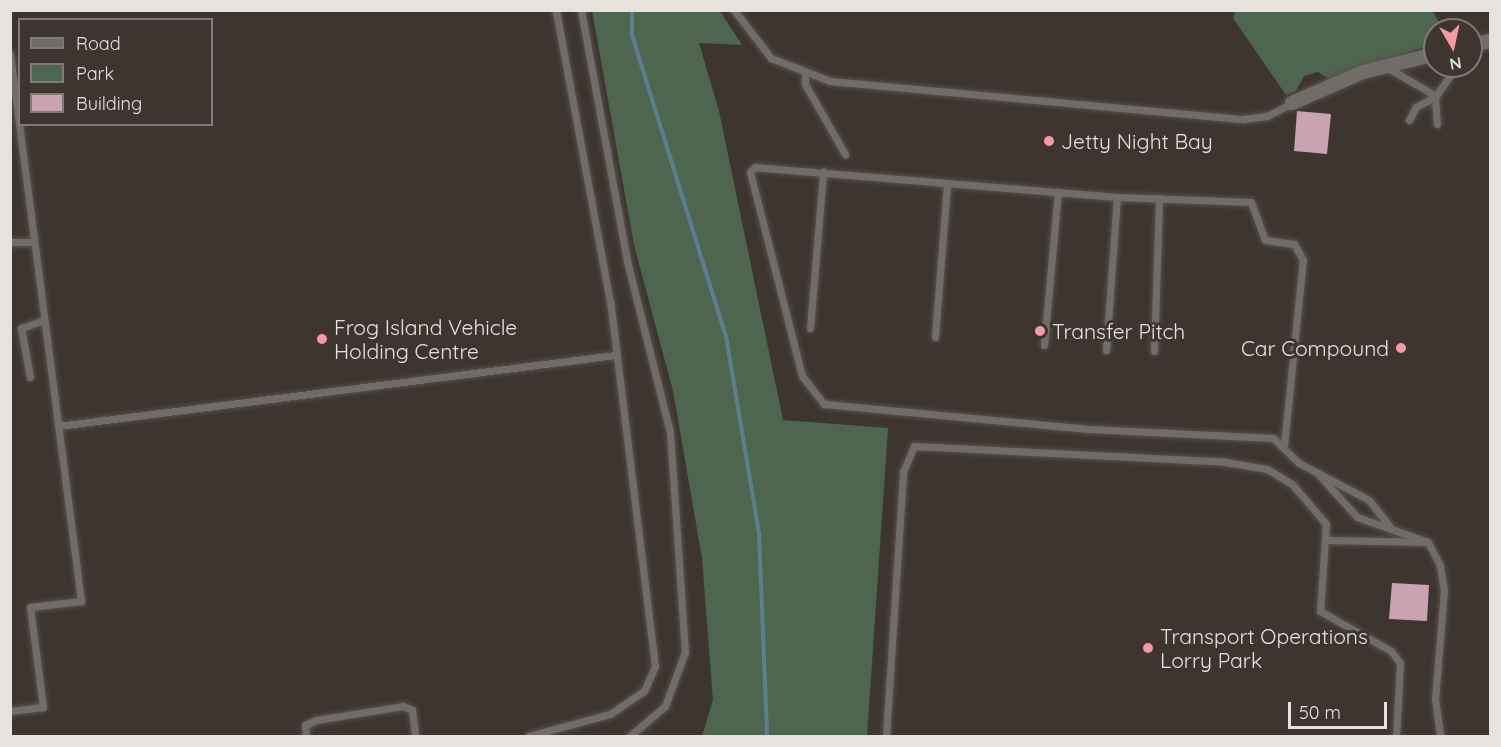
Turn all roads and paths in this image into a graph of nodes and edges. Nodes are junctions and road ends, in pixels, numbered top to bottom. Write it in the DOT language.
graph roads {
  1 [pos="556,10"];
  2 [pos="581,10"];
  3 [pos="734,10"];
  4 [pos="10,54"];
  5 [pos="1423,57"];
  6 [pos="1384,66"];
  7 [pos="805,75"];
  8 [pos="1449,78"];
  9 [pos="1436,97"];
  10 [pos="1292,103"];
  11 [pos="18,117"];
  12 [pos="1409,120"];
  13 [pos="1437,124"];
  14 [pos="19,126"];
  15 [pos="844,154"];
  16 [pos="823,172"];
  17 [pos="947,183"];
  18 [pos="1058,192"];
  19 [pos="1117,197"];
  20 [pos="1159,198"];
  21 [pos="10,242"];
  22 [pos="34,242"];
  23 [pos="44,321"];
  24 [pos="810,328"];
  25 [pos="935,337"];
  26 [pos="1044,345"];
  27 [pos="1106,350"];
  28 [pos="1154,351"];
  29 [pos="615,355"];
  30 [pos="30,377"];
  31 [pos="58,426"];
  32 [pos="1284,446"];
  33 [pos="1317,473"];
  34 [pos="1389,526"];
  35 [pos="1326,540"];
  36 [pos="1428,542"];
  37 [pos="10,711"];
  38 [pos="306,736"];
  39 [pos="415,736"];
  40 [pos="529,736"];
  41 [pos="630,736"];
  42 [pos="886,736"];
  43 [pos="1396,736"];
  44 [pos="1440,736"];
  1 -- 29 [label="lane"];
  2 -- 41 [label="lane"];
  3 -- 7 [label="lane"];
  4 -- 11 [label="lane"];
  5 -- 6 [label="street"];
  6 -- 9 [label="lane"];
  6 -- 10 [label="street"];
  7 -- 10 [label="lane"];
  7 -- 15 [label="lane"];
  8 -- 9 [label="lane"];
  9 -- 12 [label="lane"];
  9 -- 13 [label="lane"];
  14 -- 22 [label="lane"];
  16 -- 17 [label="lane"];
  16 -- 24 [label="lane"];
  16 -- 32 [label="lane"];
  17 -- 18 [label="lane"];
  17 -- 25 [label="lane"];
  18 -- 19 [label="lane"];
  18 -- 26 [label="lane"];
  19 -- 20 [label="lane"];
  19 -- 27 [label="lane"];
  20 -- 28 [label="lane"];
  20 -- 32 [label="lane"];
  21 -- 22 [label="lane"];
  22 -- 23 [label="lane"];
  23 -- 30 [label="lane"];
  23 -- 31 [label="lane"];
  29 -- 31 [label="lane"];
  29 -- 40 [label="lane"];
  31 -- 37 [label="lane"];
  32 -- 33 [label="lane"];
  33 -- 34 [label="lane"];
  33 -- 34 [label="lane"];
  34 -- 36 [label="lane"];
  35 -- 36 [label="lane"];
  35 -- 42 [label="lane"];
  35 -- 43 [label="lane"];
  36 -- 44 [label="lane"];
  38 -- 39 [label="lane"];
}
